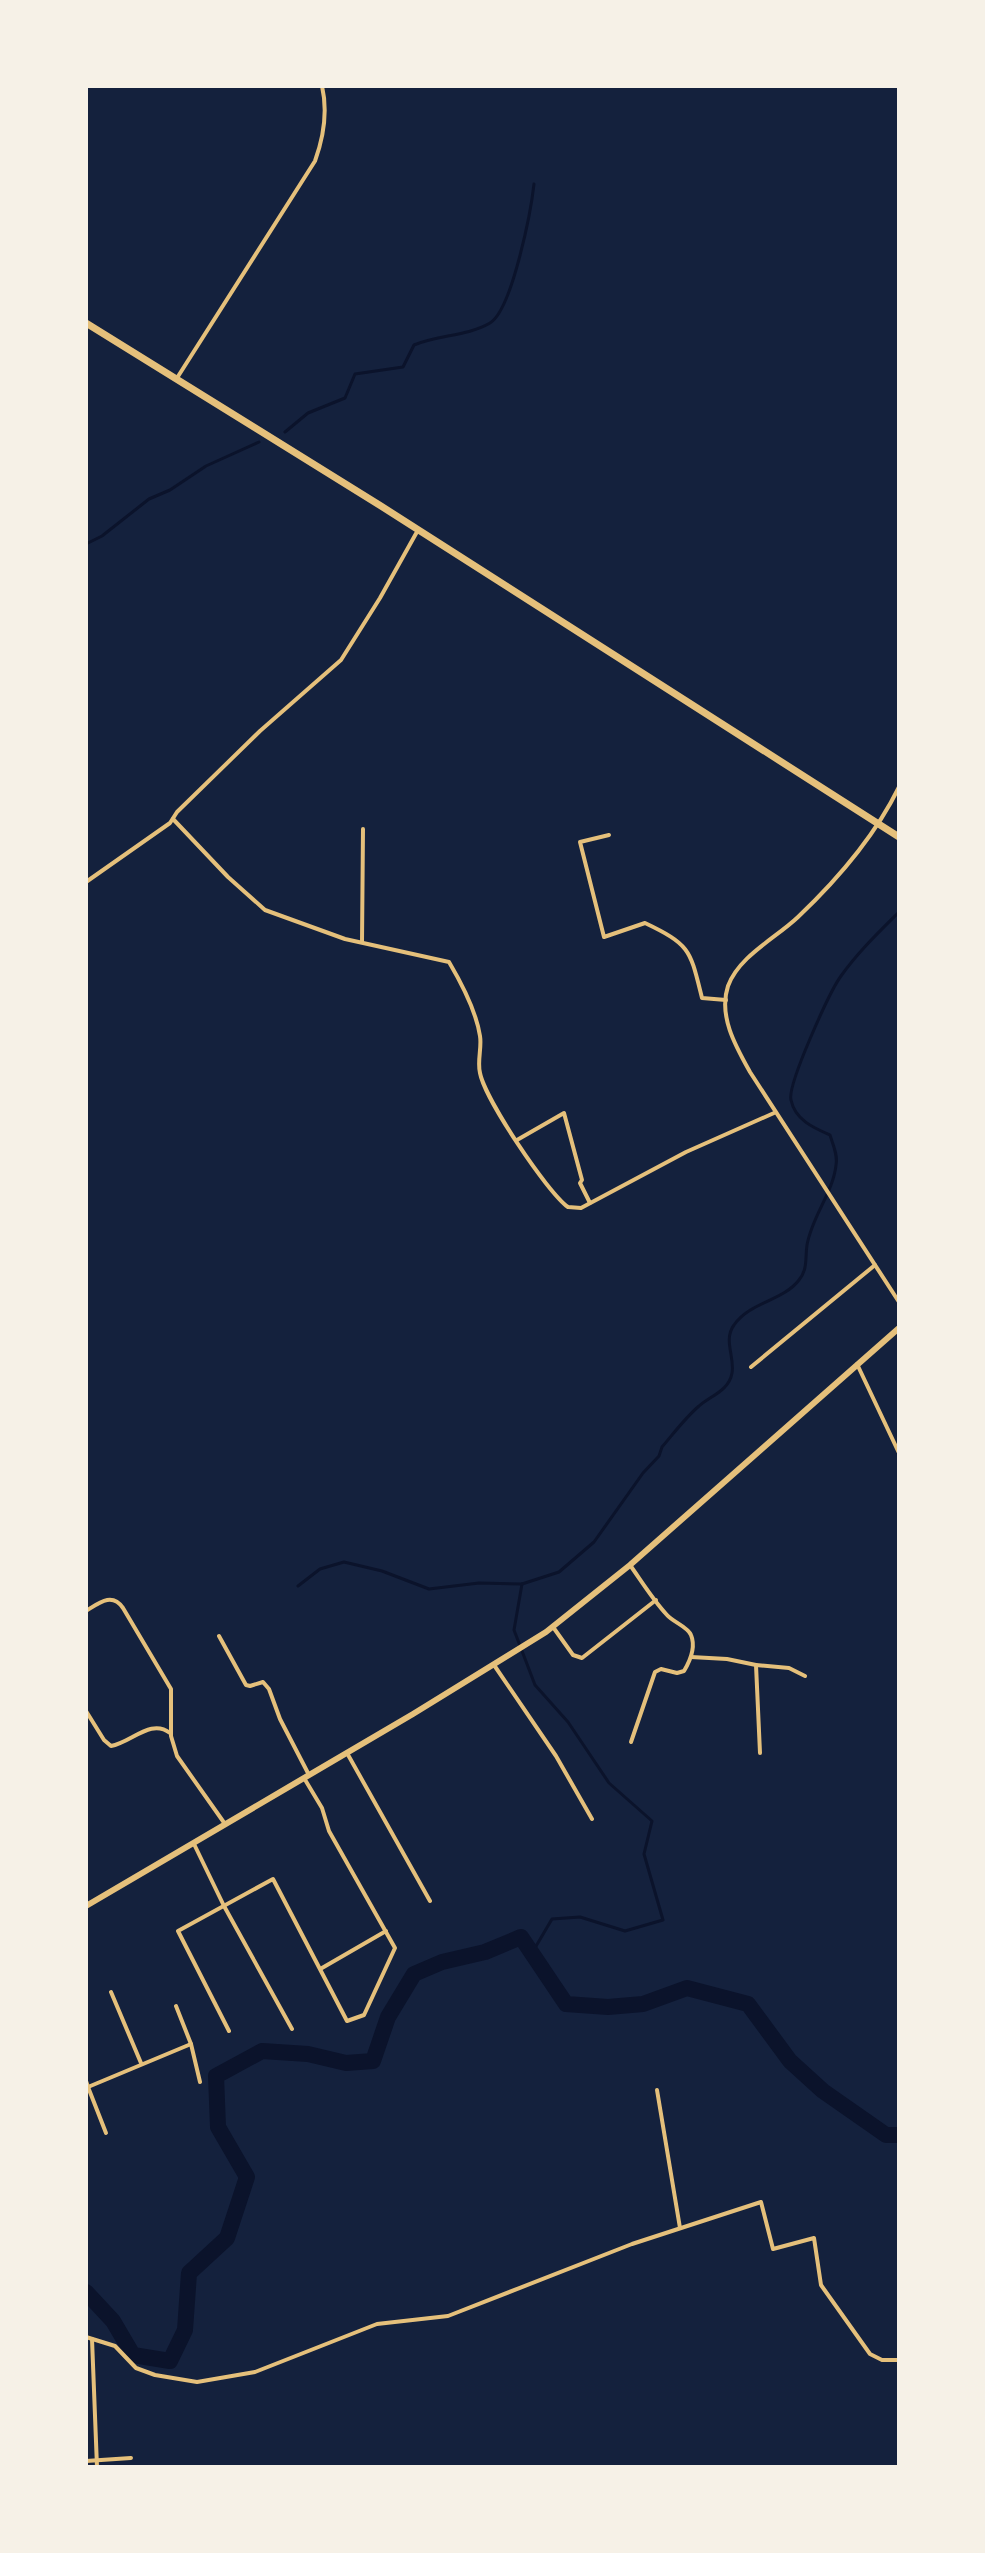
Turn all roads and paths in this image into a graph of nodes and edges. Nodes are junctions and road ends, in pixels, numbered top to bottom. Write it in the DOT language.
graph roads {
  1 [pos="322,86"];
  2 [pos="86,323"];
  3 [pos="177,378"];
  4 [pos="418,530"];
  5 [pos="899,787"];
  6 [pos="173,819"];
  7 [pos="879,824"];
  8 [pos="363,829"];
  9 [pos="609,835"];
  10 [pos="899,837"];
  11 [pos="86,882"];
  12 [pos="362,942"];
  13 [pos="726,1000"];
  14 [pos="774,1113"];
  15 [pos="516,1140"];
  16 [pos="590,1203"];
  17 [pos="875,1265"];
  18 [pos="899,1302"];
  19 [pos="899,1328"];
  20 [pos="857,1364"];
  21 [pos="751,1367"];
  22 [pos="899,1453"];
  23 [pos="630,1565"];
  24 [pos="656,1600"];
  25 [pos="86,1611"];
  26 [pos="553,1627"];
  27 [pos="219,1636"];
  28 [pos="691,1657"];
  29 [pos="494,1665"];
  30 [pos="756,1665"];
  31 [pos="805,1676"];
  32 [pos="86,1711"];
  33 [pos="171,1733"];
  34 [pos="631,1742"];
  35 [pos="347,1753"];
  36 [pos="760,1753"];
  37 [pos="306,1777"];
  38 [pos="592,1819"];
  39 [pos="225,1824"];
  40 [pos="194,1843"];
  41 [pos="430,1901"];
  42 [pos="86,1906"];
  43 [pos="224,1906"];
  44 [pos="386,1931"];
  45 [pos="321,1969"];
  46 [pos="111,1992"];
  47 [pos="176,2006"];
  48 [pos="292,2029"];
  49 [pos="229,2031"];
  50 [pos="191,2044"];
  51 [pos="141,2063"];
  52 [pos="200,2082"];
  53 [pos="87,2085"];
  54 [pos="657,2090"];
  55 [pos="106,2133"];
  56 [pos="680,2228"];
  57 [pos="89,2338"];
  58 [pos="899,2360"];
  59 [pos="131,2458"];
  60 [pos="97,2460"];
  61 [pos="86,2461"];
  62 [pos="97,2467"];
  1 -- 3 [label="street"];
  2 -- 3 [label="main road"];
  3 -- 4 [label="main road"];
  4 -- 6 [label="street"];
  4 -- 7 [label="main road"];
  5 -- 7 [label="street"];
  6 -- 11 [label="street"];
  6 -- 12 [label="street"];
  7 -- 10 [label="main road"];
  7 -- 13 [label="street"];
  8 -- 12 [label="street"];
  9 -- 13 [label="street"];
  12 -- 15 [label="street"];
  13 -- 14 [label="street"];
  14 -- 16 [label="street"];
  14 -- 17 [label="street"];
  15 -- 16 [label="street"];
  15 -- 16 [label="street"];
  17 -- 18 [label="street"];
  17 -- 21 [label="street"];
  19 -- 20 [label="main road"];
  20 -- 22 [label="street"];
  20 -- 23 [label="main road"];
  23 -- 24 [label="street"];
  23 -- 26 [label="main road"];
  24 -- 26 [label="street"];
  24 -- 28 [label="street"];
  25 -- 33 [label="street"];
  26 -- 29 [label="main road"];
  27 -- 37 [label="street"];
  28 -- 30 [label="street"];
  28 -- 34 [label="street"];
  29 -- 35 [label="main road"];
  29 -- 38 [label="street"];
  30 -- 31 [label="street"];
  30 -- 36 [label="street"];
  32 -- 33 [label="street"];
  33 -- 39 [label="street"];
  35 -- 37 [label="main road"];
  35 -- 41 [label="street"];
  37 -- 39 [label="main road"];
  37 -- 44 [label="street"];
  39 -- 40 [label="main road"];
  40 -- 42 [label="main road"];
  40 -- 43 [label="street"];
  43 -- 45 [label="street"];
  43 -- 48 [label="street"];
  43 -- 49 [label="street"];
  44 -- 45 [label="street"];
  44 -- 45 [label="street"];
  46 -- 51 [label="street"];
  47 -- 50 [label="street"];
  50 -- 51 [label="street"];
  50 -- 52 [label="street"];
  51 -- 53 [label="street"];
  53 -- 55 [label="street"];
  54 -- 56 [label="street"];
  56 -- 57 [label="street"];
  56 -- 58 [label="street"];
  57 -- 60 [label="street"];
  59 -- 60 [label="street"];
  60 -- 61 [label="street"];
  60 -- 62 [label="street"];
}
